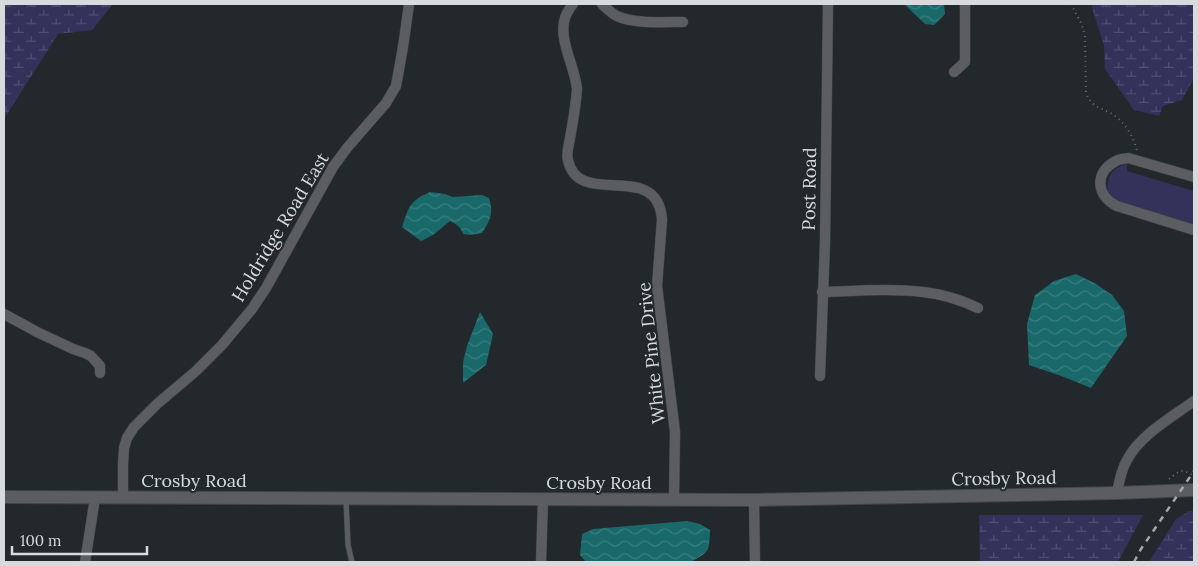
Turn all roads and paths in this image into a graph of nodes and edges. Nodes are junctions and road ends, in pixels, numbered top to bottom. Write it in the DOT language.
graph roads {
  1 [pos="409,4"];
  2 [pos="573,4"];
  3 [pos="602,4"];
  4 [pos="828,4"];
  5 [pos="965,4"];
  6 [pos="1071,4"];
  7 [pos="683,22"];
  8 [pos="954,72"];
  9 [pos="1137,152"];
  10 [pos="1194,177"];
  11 [pos="1194,230"];
  12 [pos="822,292"];
  13 [pos="978,308"];
  14 [pos="4,314"];
  15 [pos="100,373"];
  16 [pos="820,376"];
  17 [pos="1194,401"];
  18 [pos="1194,476"];
  19 [pos="1168,481"];
  20 [pos="1194,490"];
  21 [pos="1117,493"];
  22 [pos="4,498"];
  23 [pos="95,498"];
  24 [pos="123,498"];
  25 [pos="346,499"];
  26 [pos="543,500"];
  27 [pos="674,500"];
  28 [pos="754,500"];
  29 [pos="85,562"];
  30 [pos="352,562"];
  31 [pos="541,562"];
  32 [pos="754,562"];
  1 -- 24 [label="street, Holdridge Road East"];
  2 -- 27 [label="street, White Pine Drive"];
  3 -- 7 [label="street"];
  4 -- 12 [label="street, Post Road"];
  5 -- 8 [label="street"];
  6 -- 9 [label="path"];
  10 -- 11 [label="street"];
  12 -- 13 [label="street"];
  12 -- 16 [label="street, Post Road"];
  14 -- 15 [label="street"];
  17 -- 21 [label="street"];
  18 -- 19 [label="path"];
  20 -- 21 [label="street, Crosby Road"];
  21 -- 28 [label="street, Crosby Road"];
  22 -- 23 [label="street, Crosby Road"];
  23 -- 24 [label="street, Crosby Road"];
  23 -- 29 [label="street"];
  24 -- 25 [label="street, Crosby Road"];
  25 -- 26 [label="street, Crosby Road"];
  25 -- 30 [label="lane"];
  26 -- 27 [label="street, Crosby Road"];
  26 -- 31 [label="street"];
  27 -- 28 [label="street, Crosby Road"];
  28 -- 32 [label="street"];
}
